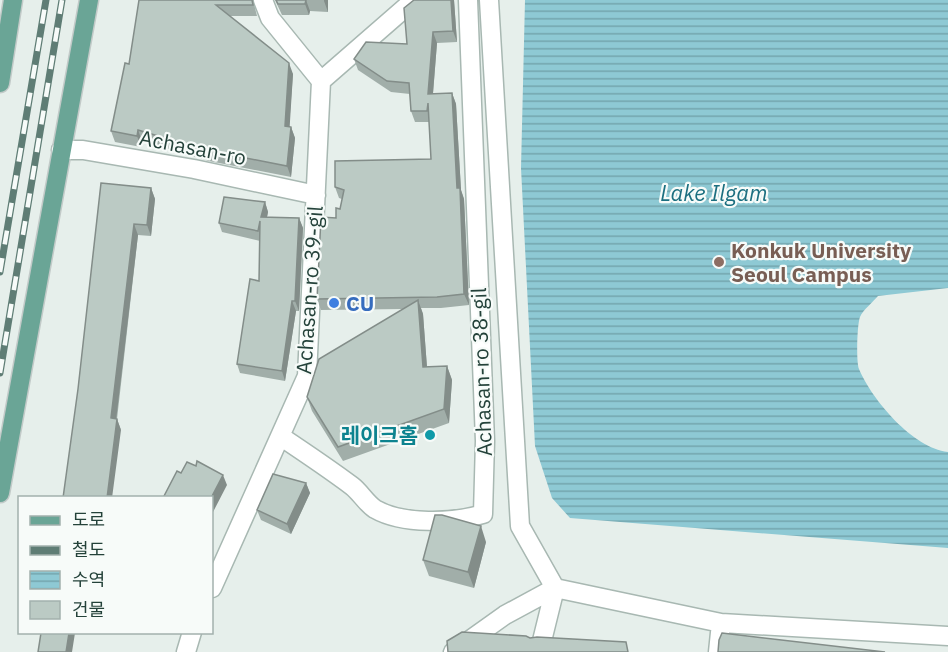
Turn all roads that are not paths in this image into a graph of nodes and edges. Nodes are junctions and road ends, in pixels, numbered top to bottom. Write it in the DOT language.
graph roads {
  1 [pos="14,0"];
  2 [pos="88,0"];
  3 [pos="263,0"];
  4 [pos="414,0"];
  5 [pos="468,0"];
  6 [pos="489,0"];
  7 [pos="2,53"];
  8 [pos="321,81"];
  9 [pos="0,84"];
  10 [pos="61,150"];
  11 [pos="316,195"];
  12 [pos="280,436"];
  13 [pos="0,493"];
  14 [pos="213,586"];
  15 [pos="555,588"];
  16 [pos="721,623"];
  17 [pos="192,634"];
  18 [pos="948,636"];
  19 [pos="540,649"];
  20 [pos="186,652"];
  21 [pos="453,652"];
  22 [pos="718,652"];
  1 -- 7 [label="main road"];
  2 -- 10 [label="main road"];
  3 -- 8 [label="street"];
  4 -- 8 [label="street"];
  5 -- 12 [label="street, Achasan-ro 38-gil"];
  6 -- 15 [label="street"];
  7 -- 9 [label="main road"];
  8 -- 11 [label="street, Achasan-ro 39-gil"];
  10 -- 11 [label="street, Achasan-ro"];
  10 -- 13 [label="main road"];
  11 -- 12 [label="street, Achasan-ro 39-gil"];
  12 -- 14 [label="street, Achasan-ro 39-gil"];
  15 -- 16 [label="street"];
  15 -- 19 [label="street"];
  15 -- 21 [label="street"];
  16 -- 18 [label="street"];
  16 -- 22 [label="street"];
  17 -- 20 [label="street"];
}
